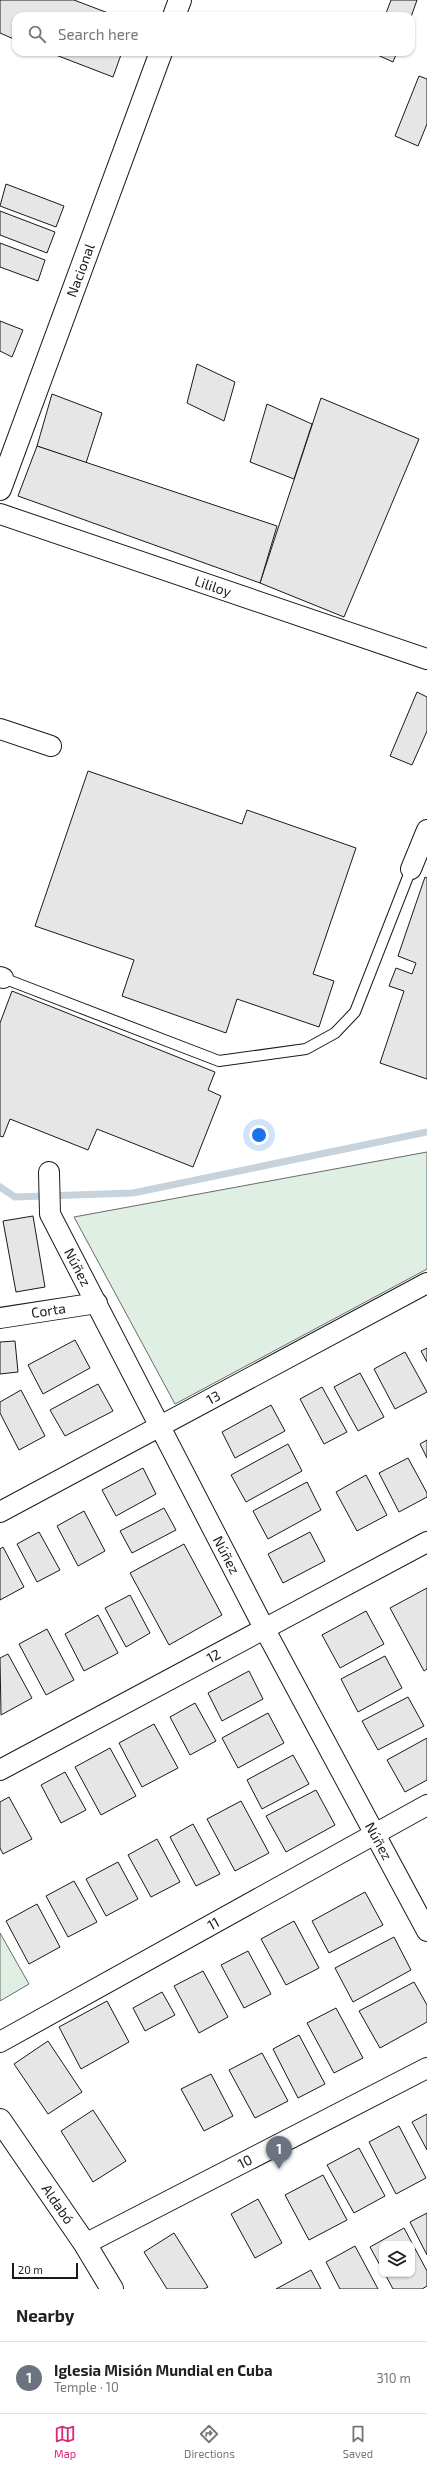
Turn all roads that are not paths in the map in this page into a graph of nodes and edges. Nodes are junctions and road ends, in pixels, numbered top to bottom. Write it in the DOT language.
graph roads {
  1 [pos="180,0"];
  2 [pos="176,12"];
  3 [pos="160,56"];
  4 [pos="0,490"];
  5 [pos="0,514"];
  6 [pos="427,659"];
  7 [pos="0,729"];
  8 [pos="51,746"];
  9 [pos="427,830"];
  10 [pos="411,869"];
  11 [pos="1,977"];
  12 [pos="49,1172"];
  13 [pos="427,1284"];
  14 [pos="97,1303"];
  15 [pos="0,1318"];
  16 [pos="160,1426"];
  17 [pos="0,1512"];
  18 [pos="427,1542"];
  19 [pos="264,1628"];
  20 [pos="0,1770"];
  21 [pos="427,1805"];
  22 [pos="374,1833"];
  23 [pos="427,1931"];
  24 [pos="0,2042"];
  25 [pos="427,2068"];
  26 [pos="0,2120"];
  27 [pos="85,2244"];
  28 [pos="112,2289"];
  1 -- 2 [label="street"];
  3 -- 4 [label="street, Nacional"];
  5 -- 6 [label="street, Lililoy"];
  7 -- 8 [label="street"];
  9 -- 10 [label="street"];
  10 -- 11 [label="lane"];
  12 -- 14 [label="street, Núñez"];
  13 -- 16 [label="street, 13"];
  14 -- 15 [label="street, Corta"];
  14 -- 16 [label="street, Núñez"];
  16 -- 17 [label="street, 13"];
  16 -- 19 [label="street, Núñez"];
  18 -- 19 [label="street, 12"];
  19 -- 20 [label="street, 12"];
  19 -- 22 [label="street, Núñez"];
  21 -- 22 [label="street, 11"];
  22 -- 23 [label="street, Núñez"];
  22 -- 24 [label="street, 11"];
  25 -- 27 [label="street, 10"];
  26 -- 27 [label="street, Aldabó"];
  27 -- 28 [label="street, Aldabó"];
}
